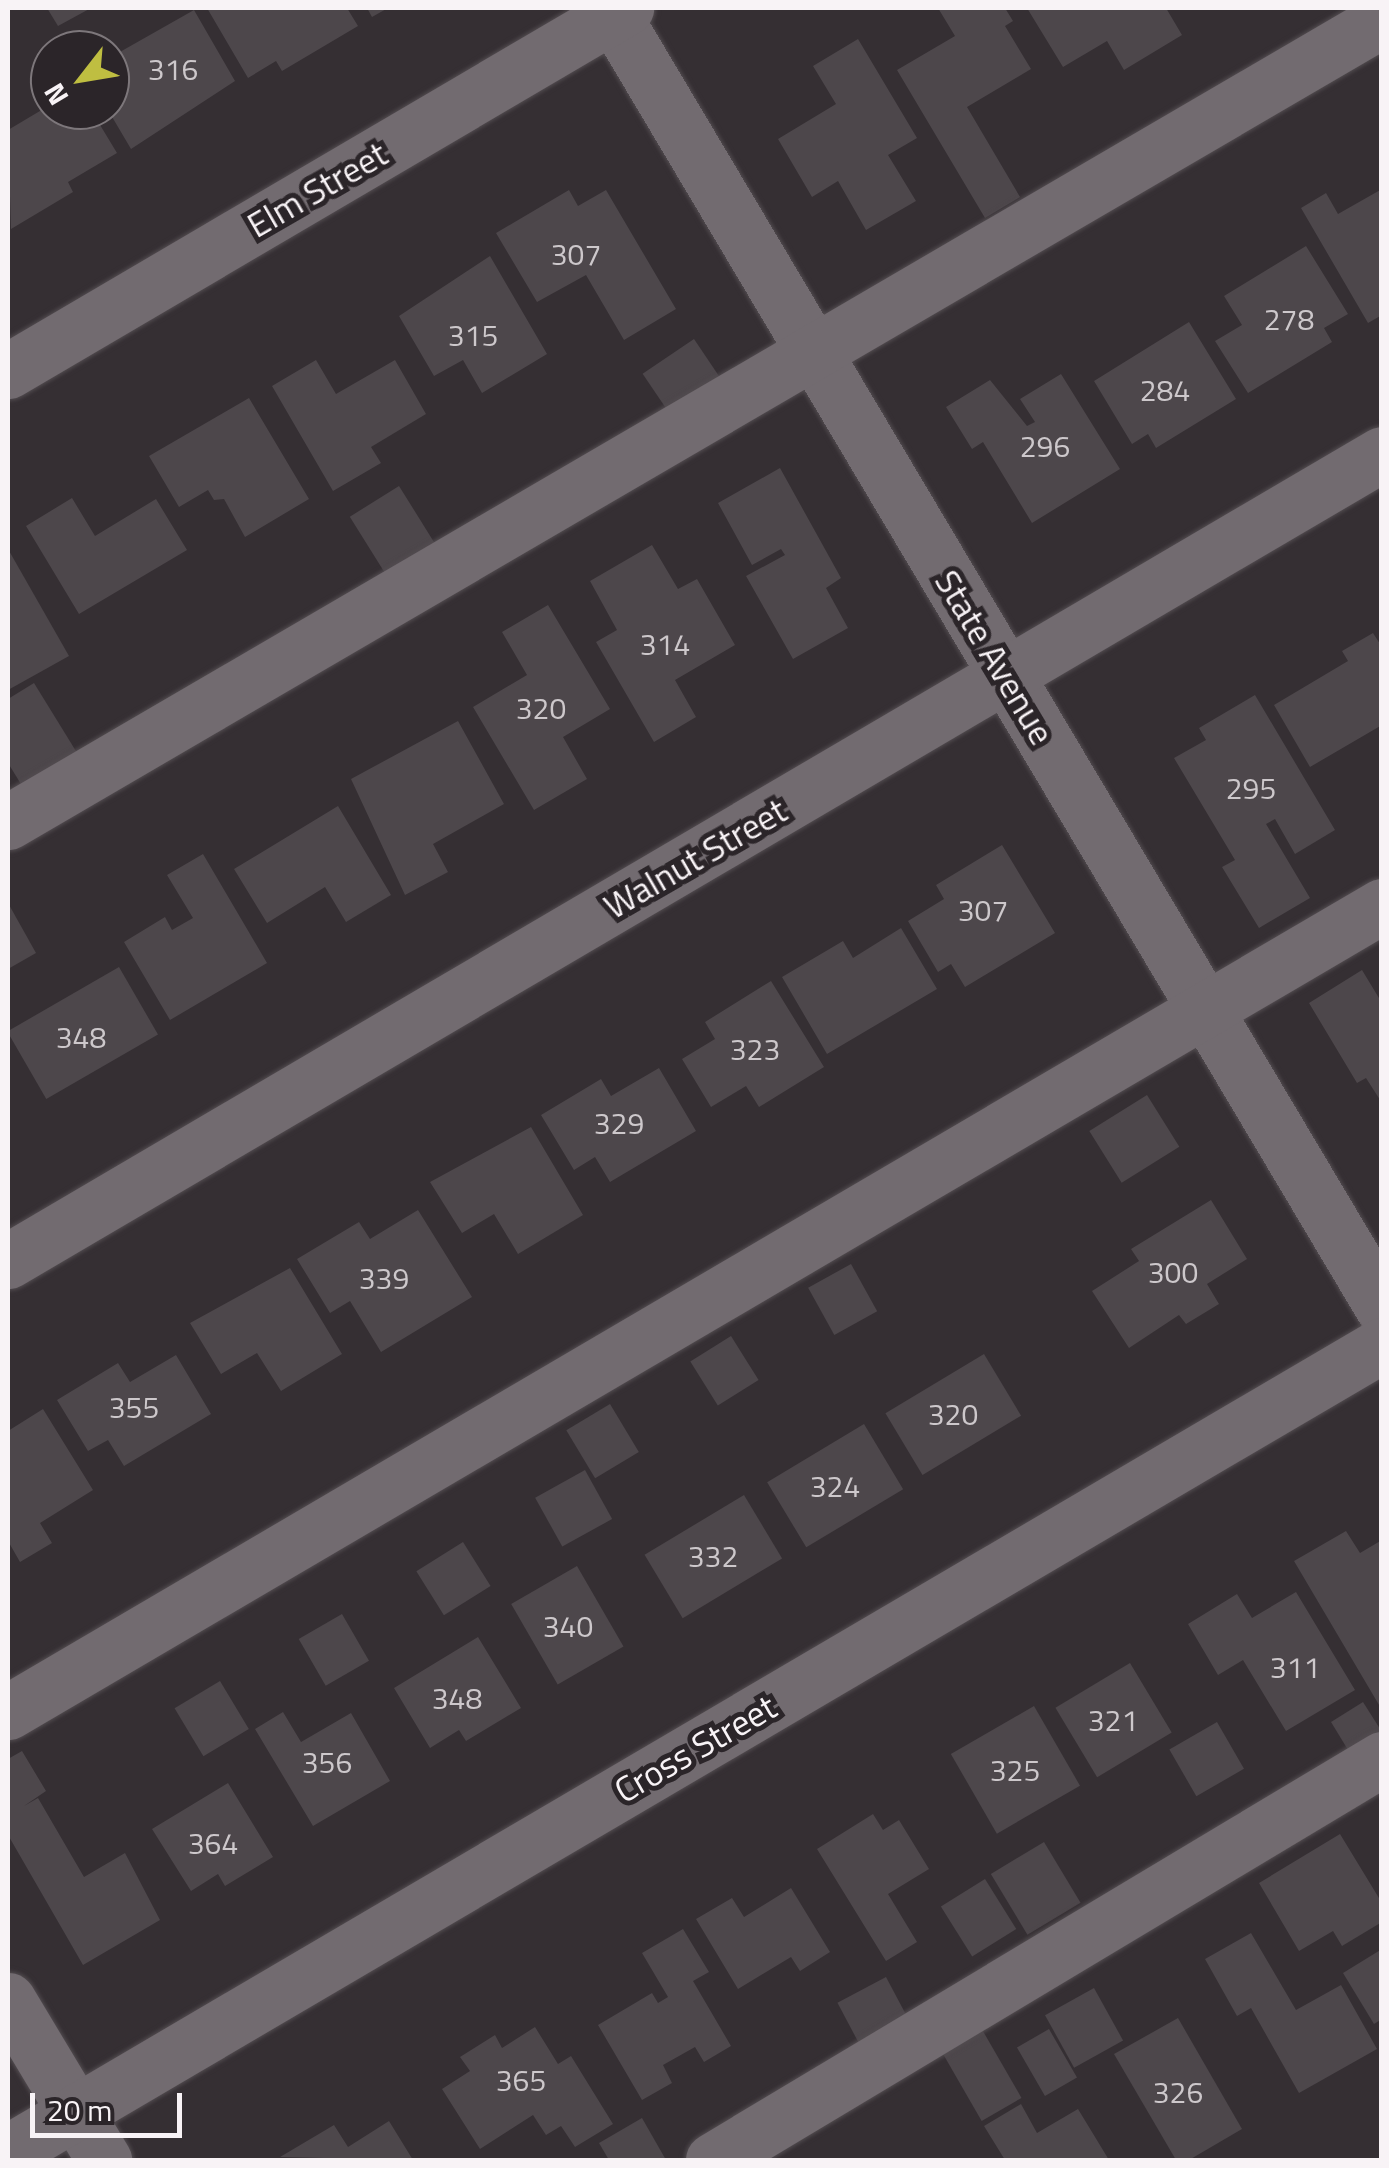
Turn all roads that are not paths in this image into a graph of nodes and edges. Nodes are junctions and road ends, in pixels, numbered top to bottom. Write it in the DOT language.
graph roads {
  1 [pos="616,10"];
  2 [pos="1382,20"];
  3 [pos="816,355"];
  4 [pos="8,371"];
  5 [pos="1382,454"];
  6 [pos="1006,675"];
  7 [pos="8,822"];
  8 [pos="1382,906"];
  9 [pos="1204,1009"];
  10 [pos="8,1261"];
  11 [pos="1382,1307"];
  12 [pos="1382,1345"];
  13 [pos="8,1712"];
  14 [pos="1382,1758"];
  15 [pos="8,2000"];
  16 [pos="75,2112"];
  17 [pos="8,2152"];
  18 [pos="104,2160"];
  19 [pos="712,2160"];
  1 -- 3 [label="street, State Avenue"];
  1 -- 4 [label="street, Elm Street"];
  2 -- 3 [label="street"];
  3 -- 6 [label="street, State Avenue"];
  3 -- 7 [label="street"];
  5 -- 6 [label="street, Walnut Street"];
  6 -- 9 [label="street, State Avenue"];
  6 -- 10 [label="street, Walnut Street"];
  8 -- 9 [label="street"];
  9 -- 11 [label="street, State Avenue"];
  9 -- 13 [label="street"];
  12 -- 16 [label="street, Cross Street"];
  14 -- 19 [label="street"];
  15 -- 16 [label="street"];
  16 -- 17 [label="street, Cross Street"];
  16 -- 18 [label="street"];
}
